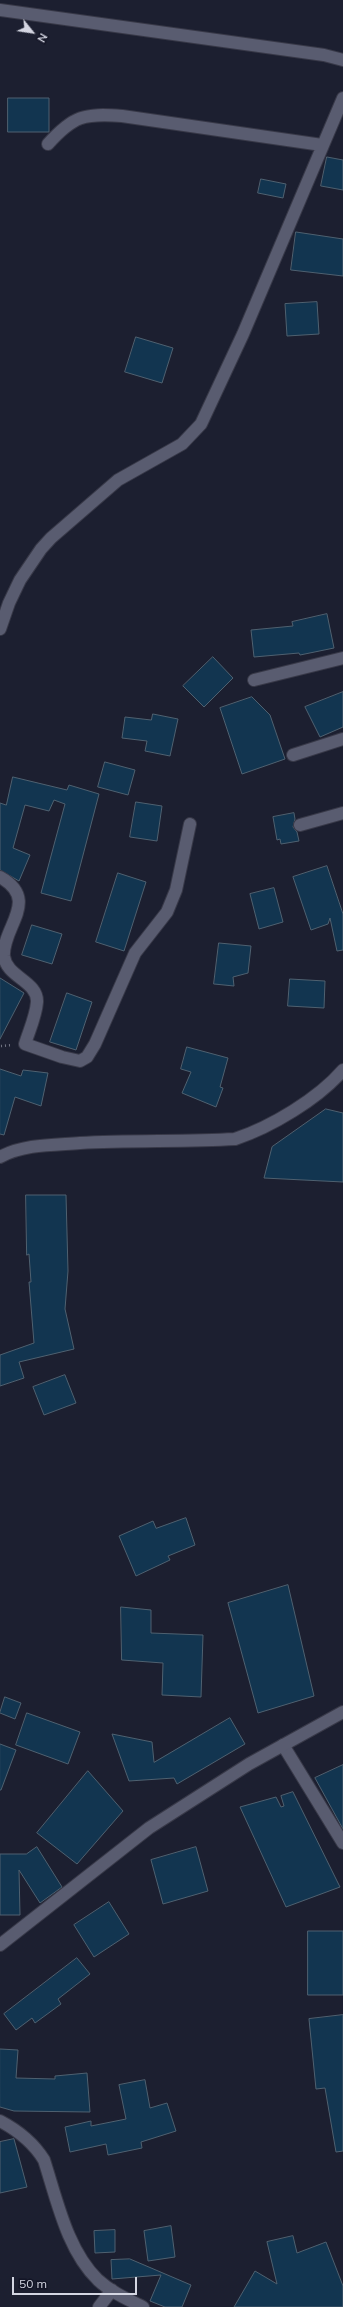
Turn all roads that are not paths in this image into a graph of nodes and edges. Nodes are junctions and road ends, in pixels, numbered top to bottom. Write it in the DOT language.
graph roads {
  1 [pos="0,10"];
  2 [pos="343,60"];
  3 [pos="343,98"];
  4 [pos="48,144"];
  5 [pos="322,145"];
  6 [pos="0,629"];
  7 [pos="343,658"];
  8 [pos="254,680"];
  9 [pos="343,739"];
  10 [pos="293,754"];
  11 [pos="343,813"];
  12 [pos="190,824"];
  13 [pos="300,825"];
  14 [pos="0,877"];
  15 [pos="343,1070"];
  16 [pos="0,1157"];
  17 [pos="343,1712"];
  18 [pos="283,1745"];
  19 [pos="343,1843"];
  20 [pos="0,1945"];
  21 [pos="0,2121"];
  22 [pos="112,2290"];
  23 [pos="99,2307"];
  24 [pos="143,2307"];
  1 -- 2 [label="street"];
  3 -- 5 [label="street"];
  4 -- 5 [label="street"];
  5 -- 6 [label="street"];
  7 -- 8 [label="street"];
  9 -- 10 [label="street"];
  11 -- 13 [label="street"];
  12 -- 14 [label="street"];
  15 -- 16 [label="street"];
  17 -- 18 [label="street"];
  18 -- 19 [label="street"];
  18 -- 20 [label="street"];
  21 -- 22 [label="street"];
  22 -- 23 [label="street"];
  22 -- 24 [label="street"];
}
